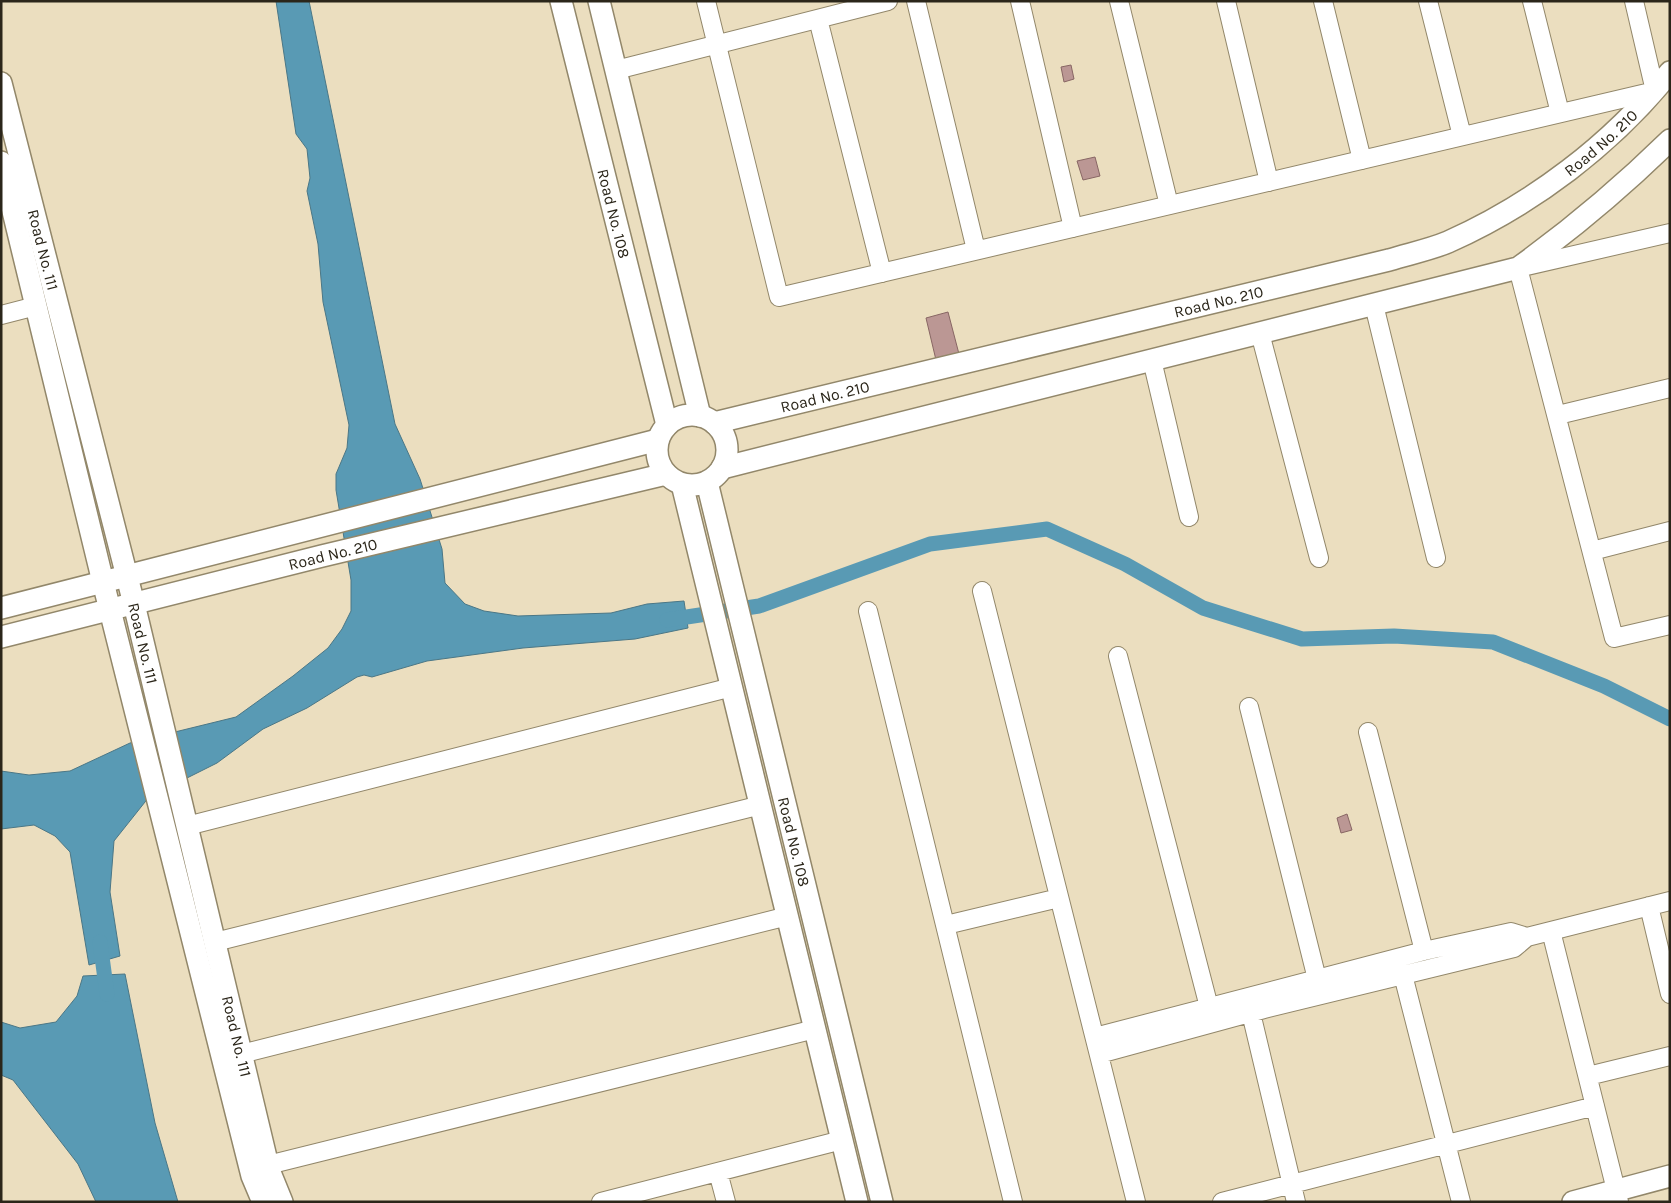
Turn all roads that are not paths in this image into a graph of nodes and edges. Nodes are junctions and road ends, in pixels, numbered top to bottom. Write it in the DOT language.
graph roads {
  1 [pos="561,1"];
  2 [pos="599,1"];
  3 [pos="706,1"];
  4 [pos="888,1"];
  5 [pos="916,1"];
  6 [pos="1020,1"];
  7 [pos="1119,1"];
  8 [pos="1226,1"];
  9 [pos="1322,1"];
  10 [pos="1428,1"];
  11 [pos="1532,1"];
  12 [pos="1634,1"];
  13 [pos="818,19"];
  14 [pos="717,44"];
  15 [pos="616,70"];
  16 [pos="1670,72"];
  17 [pos="1,83"];
  18 [pos="1655,91"];
  19 [pos="1560,113"];
  20 [pos="1462,136"];
  21 [pos="1670,140"];
  22 [pos="1362,160"];
  23 [pos="1,162"];
  24 [pos="1269,182"];
  25 [pos="4,184"];
  26 [pos="1169,205"];
  27 [pos="1073,228"];
  28 [pos="1670,233"];
  29 [pos="976,250"];
  30 [pos="1518,268"];
  31 [pos="882,273"];
  32 [pos="1374,305"];
  33 [pos="36,306"];
  34 [pos="1,315"];
  35 [pos="1260,333"];
  36 [pos="1152,360"];
  37 [pos="1670,388"];
  38 [pos="1558,415"];
  39 [pos="707,419"];
  40 [pos="662,433"];
  41 [pos="714,475"];
  42 [pos="674,479"];
  43 [pos="1189,518"];
  44 [pos="1670,531"];
  45 [pos="1592,551"];
  46 [pos="1319,558"];
  47 [pos="1436,558"];
  48 [pos="127,576"];
  49 [pos="103,582"];
  50 [pos="982,591"];
  51 [pos="134,604"];
  52 [pos="1,608"];
  53 [pos="111,609"];
  54 [pos="868,611"];
  55 [pos="1670,625"];
  56 [pos="1,637"];
  57 [pos="1118,656"];
  58 [pos="732,687"];
  59 [pos="1249,707"];
  60 [pos="1368,732"];
  61 [pos="761,805"];
  62 [pos="187,826"];
  63 [pos="1059,898"];
  64 [pos="1670,901"];
  65 [pos="1649,906"];
  66 [pos="788,916"];
  67 [pos="946,926"];
  68 [pos="1551,931"];
  69 [pos="1527,937"];
  70 [pos="215,942"];
  71 [pos="1424,951"];
  72 [pos="1403,975"];
  73 [pos="1317,979"];
  74 [pos="1670,994"];
  75 [pos="1208,1007"];
  76 [pos="1251,1013"];
  77 [pos="816,1029"];
  78 [pos="1095,1037"];
  79 [pos="242,1054"];
  80 [pos="1099,1054"];
  81 [pos="1670,1056"];
  82 [pos="1588,1076"];
  83 [pos="1595,1106"];
  84 [pos="842,1140"];
  85 [pos="1446,1144"];
  86 [pos="268,1165"];
  87 [pos="718,1172"];
  88 [pos="1670,1176"];
  89 [pos="1292,1184"];
  90 [pos="1618,1196"];
  91 [pos="605,1201"];
  92 [pos="263,1202"];
  93 [pos="282,1202"];
  94 [pos="726,1202"];
  95 [pos="858,1202"];
  96 [pos="882,1202"];
  97 [pos="1012,1202"];
  98 [pos="1136,1202"];
  99 [pos="1222,1202"];
  100 [pos="1296,1202"];
  101 [pos="1461,1202"];
  102 [pos="1574,1202"];
  1 -- 40 [label="street, Road No. 108"];
  2 -- 15 [label="street"];
  3 -- 14 [label="street"];
  4 -- 13 [label="street"];
  5 -- 29 [label="street"];
  6 -- 27 [label="street"];
  7 -- 26 [label="street"];
  8 -- 24 [label="street"];
  9 -- 22 [label="street"];
  10 -- 20 [label="street"];
  11 -- 19 [label="street"];
  12 -- 18 [label="street"];
  13 -- 14 [label="street"];
  13 -- 31 [label="street"];
  14 -- 15 [label="street"];
  14 -- 31 [label="street"];
  15 -- 39 [label="street"];
  16 -- 18 [label="street, Road No. 210"];
  17 -- 48 [label="street, Road No. 111"];
  18 -- 19 [label="street"];
  18 -- 39 [label="street, Road No. 210"];
  19 -- 20 [label="street"];
  20 -- 22 [label="street"];
  21 -- 30 [label="street, Road No. 210"];
  22 -- 24 [label="street"];
  23 -- 25 [label="street, Road No. 111"];
  24 -- 26 [label="street"];
  25 -- 33 [label="street, Road No. 111"];
  26 -- 27 [label="street"];
  27 -- 29 [label="street"];
  28 -- 30 [label="street"];
  29 -- 31 [label="street"];
  30 -- 32 [label="street, Road No. 210"];
  30 -- 38 [label="street"];
  32 -- 35 [label="street, Road No. 210"];
  32 -- 47 [label="street"];
  33 -- 34 [label="street"];
  33 -- 49 [label="street, Road No. 111"];
  35 -- 36 [label="street, Road No. 210"];
  35 -- 46 [label="street"];
  36 -- 41 [label="street, Road No. 210"];
  36 -- 43 [label="street"];
  37 -- 38 [label="street"];
  38 -- 45 [label="street"];
  39 -- 40 [label="street, Road No. 210"];
  39 -- 41 [label="street"];
  40 -- 42 [label="street"];
  40 -- 48 [label="street, Road No. 210"];
  41 -- 42 [label="street, Road No. 210"];
  41 -- 96 [label="street, Road No. 108"];
  42 -- 51 [label="street, Road No. 210"];
  42 -- 58 [label="street, Road No. 108"];
  44 -- 45 [label="street"];
  45 -- 55 [label="street"];
  48 -- 49 [label="street, Road No. 210"];
  48 -- 51 [label="street, Road No. 111"];
  49 -- 52 [label="street, Road No. 210"];
  49 -- 53 [label="street, Road No. 111"];
  50 -- 63 [label="street"];
  51 -- 53 [label="street, Road No. 210"];
  51 -- 62 [label="street, Road No. 111"];
  53 -- 56 [label="street, Road No. 210"];
  53 -- 92 [label="street, Road No. 111"];
  54 -- 67 [label="street"];
  57 -- 75 [label="street"];
  58 -- 61 [label="street, Road No. 108"];
  58 -- 62 [label="street"];
  59 -- 73 [label="street"];
  60 -- 71 [label="street"];
  61 -- 66 [label="street, Road No. 108"];
  61 -- 70 [label="street"];
  62 -- 70 [label="street, Road No. 111"];
  63 -- 67 [label="street"];
  63 -- 78 [label="street"];
  64 -- 65 [label="street"];
  65 -- 68 [label="street"];
  65 -- 74 [label="street"];
  66 -- 77 [label="street, Road No. 108"];
  66 -- 79 [label="street"];
  67 -- 97 [label="street"];
  68 -- 69 [label="street"];
  68 -- 82 [label="street"];
  69 -- 71 [label="street"];
  69 -- 72 [label="street"];
  70 -- 79 [label="street, Road No. 111"];
  71 -- 73 [label="street"];
  72 -- 76 [label="street"];
  72 -- 85 [label="street"];
  73 -- 75 [label="street"];
  75 -- 78 [label="street"];
  76 -- 80 [label="street"];
  76 -- 89 [label="street"];
  77 -- 84 [label="street, Road No. 108"];
  77 -- 86 [label="street"];
  78 -- 80 [label="street"];
  79 -- 86 [label="street, Road No. 111"];
  80 -- 98 [label="street"];
  81 -- 82 [label="street"];
  82 -- 83 [label="street"];
  83 -- 85 [label="street"];
  83 -- 90 [label="street"];
  84 -- 87 [label="street"];
  84 -- 95 [label="street, Road No. 108"];
  85 -- 89 [label="street"];
  85 -- 101 [label="street"];
  86 -- 93 [label="street, Road No. 111"];
  87 -- 91 [label="street"];
  87 -- 94 [label="street"];
  88 -- 90 [label="street"];
  89 -- 99 [label="street"];
  89 -- 100 [label="street"];
  90 -- 102 [label="street"];
}
